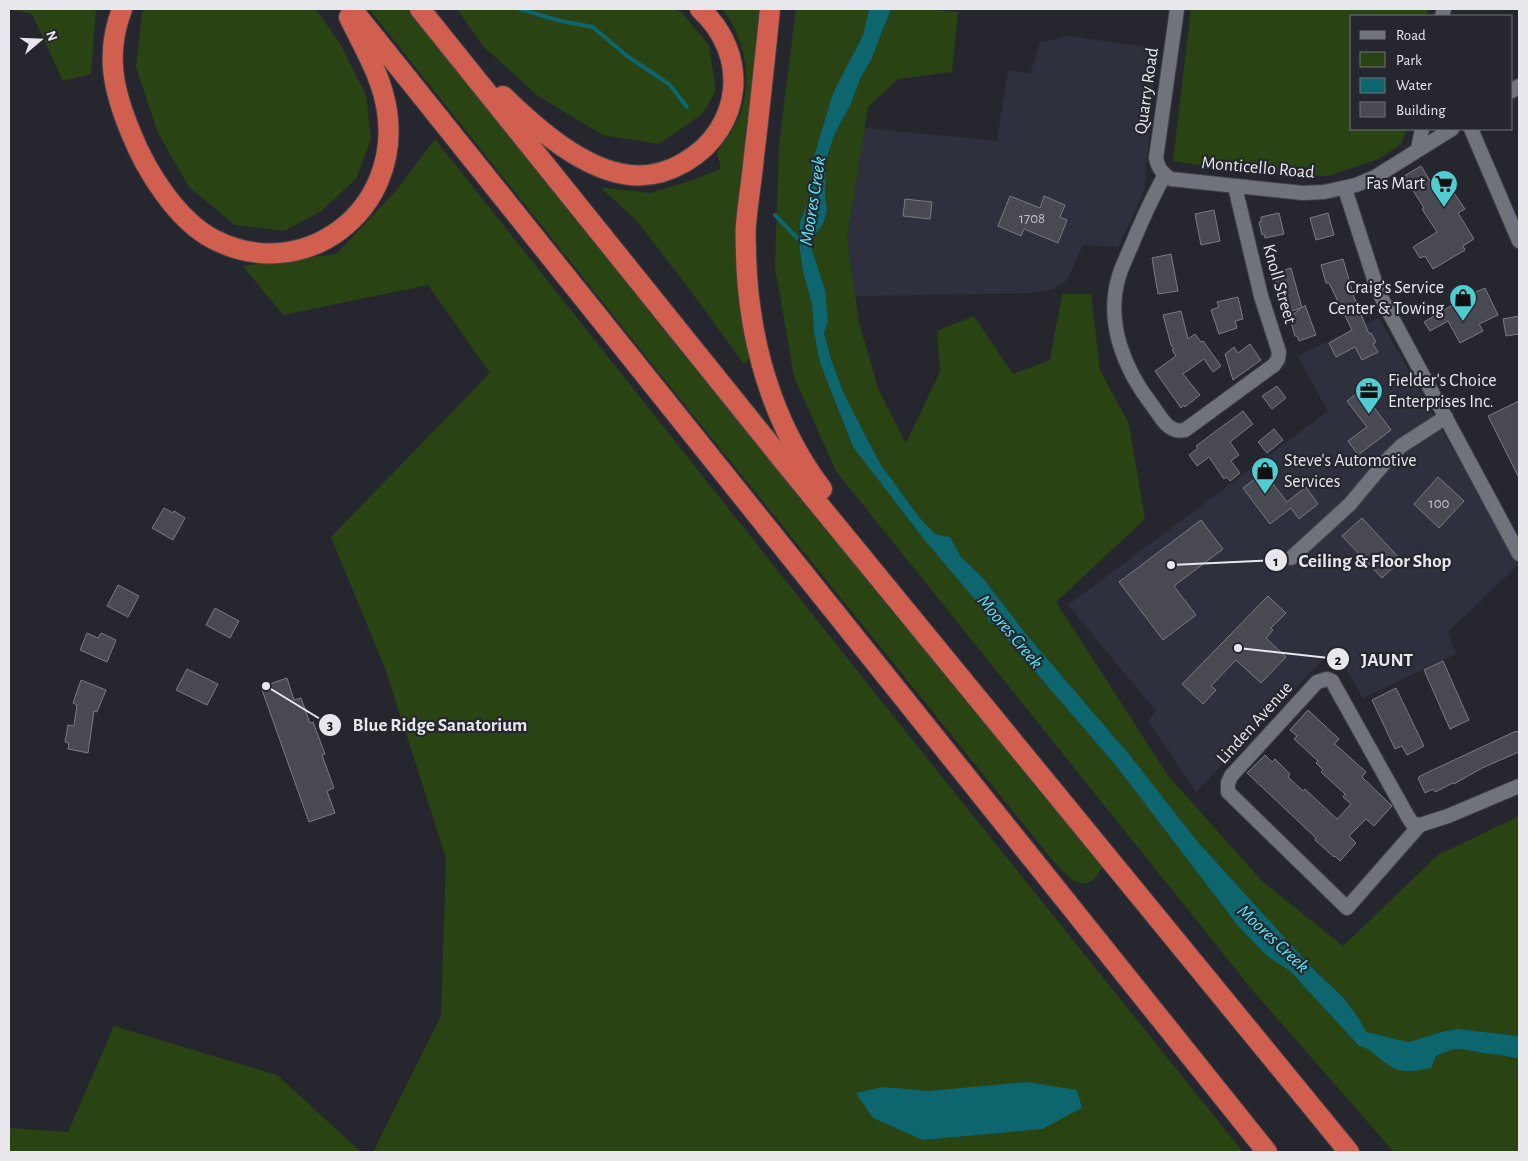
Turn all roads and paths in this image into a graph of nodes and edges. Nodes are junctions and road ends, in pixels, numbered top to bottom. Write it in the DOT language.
graph roads {
  1 [pos="122,9"];
  2 [pos="344,9"];
  3 [pos="352,9"];
  4 [pos="420,9"];
  5 [pos="700,9"];
  6 [pos="770,9"];
  7 [pos="1177,9"];
  8 [pos="441,36"];
  9 [pos="1422,130"];
  10 [pos="1450,130"];
  11 [pos="1471,130"];
  12 [pos="1418,149"];
  13 [pos="1165,175"];
  14 [pos="1234,186"];
  15 [pos="1345,189"];
  16 [pos="1519,241"];
  17 [pos="1446,417"];
  18 [pos="1519,554"];
  19 [pos="1291,558"];
  20 [pos="941,655"];
  21 [pos="1519,786"];
  22 [pos="1420,825"];
  23 [pos="1267,1152"];
  24 [pos="1349,1152"];
  1 -- 2 [label="highway"];
  3 -- 23 [label="highway"];
  4 -- 8 [label="highway"];
  5 -- 8 [label="highway"];
  6 -- 20 [label="highway"];
  7 -- 13 [label="street, Quarry Road"];
  8 -- 20 [label="highway"];
  9 -- 12 [label="street"];
  10 -- 12 [label="street, Monticello Road"];
  11 -- 16 [label="street"];
  12 -- 15 [label="street, Monticello Road"];
  13 -- 14 [label="street, Monticello Road"];
  13 -- 14 [label="street, Knoll Street"];
  14 -- 15 [label="street, Monticello Road"];
  15 -- 17 [label="street"];
  17 -- 18 [label="street"];
  17 -- 19 [label="street"];
  20 -- 24 [label="highway"];
  21 -- 22 [label="street"];
  22 -- 22 [label="street, Linden Avenue"];
}
